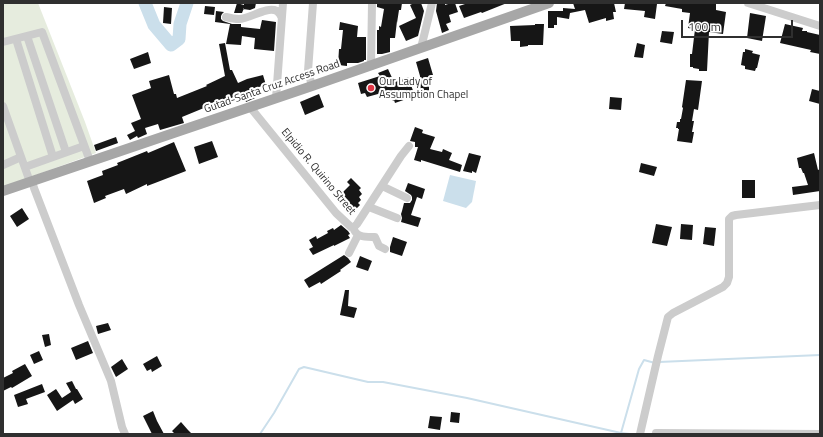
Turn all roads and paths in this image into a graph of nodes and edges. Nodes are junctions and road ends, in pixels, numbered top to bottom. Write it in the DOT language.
graph roads {
  1 [pos="283,3"];
  2 [pos="313,3"];
  3 [pos="372,3"];
  4 [pos="432,3"];
  5 [pos="549,3"];
  6 [pos="748,3"];
  7 [pos="281,16"];
  8 [pos="226,17"];
  9 [pos="820,26"];
  10 [pos="27,36"];
  11 [pos="16,39"];
  12 [pos="3,42"];
  13 [pos="421,48"];
  14 [pos="371,66"];
  15 [pos="312,86"];
  16 [pos="276,98"];
  17 [pos="3,106"];
  18 [pos="250,107"];
  19 [pos="84,146"];
  20 [pos="409,146"];
  21 [pos="66,152"];
  22 [pos="21,157"];
  23 [pos="53,157"];
  24 [pos="90,161"];
  25 [pos="3,165"];
  26 [pos="24,167"];
  27 [pos="31,181"];
  28 [pos="382,186"];
  29 [pos="3,191"];
  30 [pos="407,198"];
  31 [pos="820,204"];
  32 [pos="369,207"];
  33 [pos="397,218"];
  34 [pos="353,227"];
  35 [pos="358,236"];
  36 [pos="385,249"];
  37 [pos="349,253"];
  38 [pos="125,434"];
  39 [pos="640,434"];
  40 [pos="656,434"];
  41 [pos="756,434"];
  42 [pos="820,434"];
  1 -- 7 [label="street"];
  2 -- 15 [label="street"];
  3 -- 14 [label="street"];
  4 -- 13 [label="street"];
  5 -- 13 [label="main road, Gutad-Santa Cruz Access Road"];
  6 -- 9 [label="street"];
  7 -- 8 [label="street"];
  7 -- 16 [label="street"];
  10 -- 11 [label="street"];
  10 -- 19 [label="street"];
  10 -- 21 [label="street"];
  11 -- 12 [label="street"];
  11 -- 23 [label="street"];
  13 -- 14 [label="main road, Gutad-Santa Cruz Access Road"];
  14 -- 15 [label="main road, Gutad-Santa Cruz Access Road"];
  15 -- 16 [label="main road, Gutad-Santa Cruz Access Road"];
  16 -- 18 [label="main road, Gutad-Santa Cruz Access Road"];
  17 -- 22 [label="street"];
  18 -- 24 [label="main road, Gutad-Santa Cruz Access Road"];
  18 -- 34 [label="street, Elpidio R. Quirino Street"];
  19 -- 21 [label="street"];
  19 -- 24 [label="street"];
  20 -- 28 [label="street, Elpidio R. Quirino Street"];
  21 -- 23 [label="street"];
  22 -- 25 [label="street"];
  22 -- 26 [label="street"];
  23 -- 26 [label="street"];
  24 -- 27 [label="main road, Gutad-Santa Cruz Access Road"];
  26 -- 27 [label="street"];
  27 -- 29 [label="main road, Gutad-Santa Cruz Access Road"];
  27 -- 38 [label="street"];
  28 -- 30 [label="street"];
  28 -- 32 [label="street, Elpidio R. Quirino Street"];
  31 -- 39 [label="street"];
  32 -- 33 [label="street"];
  32 -- 34 [label="street, Elpidio R. Quirino Street"];
  34 -- 35 [label="street"];
  35 -- 36 [label="street"];
  35 -- 37 [label="street"];
  40 -- 41 [label="street"];
  41 -- 42 [label="street"];
}
